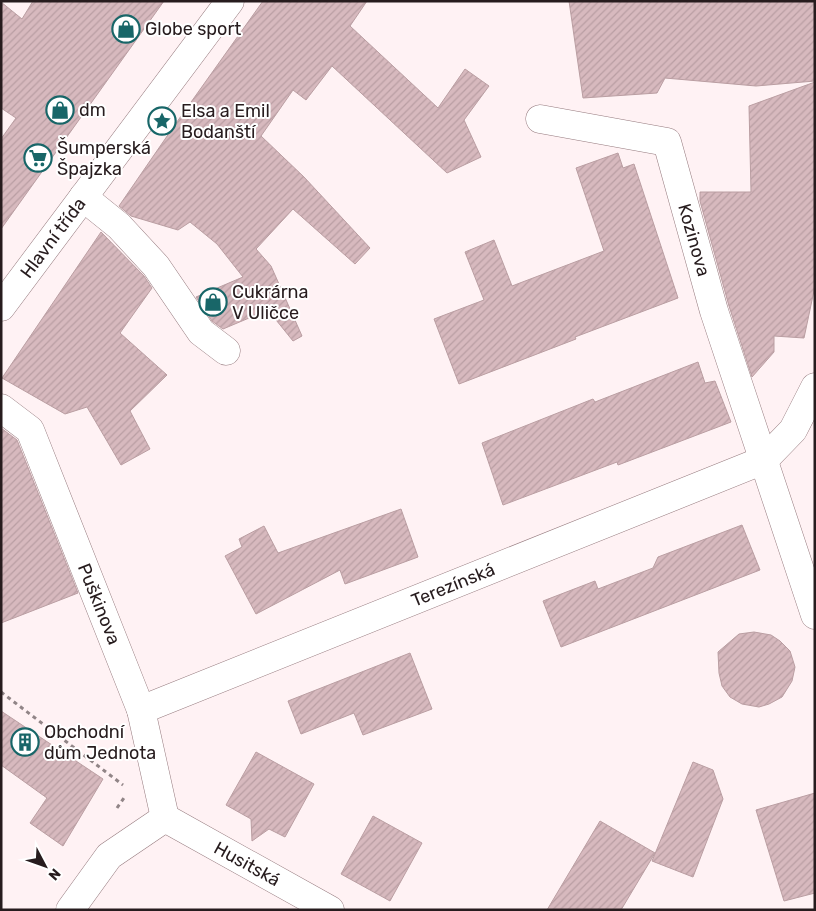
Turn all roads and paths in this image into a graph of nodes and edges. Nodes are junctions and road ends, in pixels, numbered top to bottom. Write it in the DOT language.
graph roads {
  1 [pos="230,1"];
  2 [pos="540,120"];
  3 [pos="83,197"];
  4 [pos="5,293"];
  5 [pos="226,351"];
  6 [pos="815,387"];
  7 [pos="1,408"];
  8 [pos="764,460"];
  9 [pos="815,615"];
  10 [pos="1,692"];
  11 [pos="141,710"];
  12 [pos="165,818"];
  13 [pos="70,910"];
  14 [pos="330,910"];
  1 -- 3 [label="street, Hlavní třída"];
  2 -- 8 [label="street, Kozinova"];
  3 -- 4 [label="street, Hlavní třída"];
  3 -- 5 [label="street"];
  6 -- 8 [label="street"];
  7 -- 11 [label="street, Puškinova"];
  8 -- 9 [label="street, Kozinova"];
  8 -- 11 [label="street, Terezínská"];
  10 -- 12 [label="path"];
  11 -- 12 [label="street, Puškinova"];
  12 -- 13 [label="street"];
  12 -- 14 [label="street, Husitská"];
}
